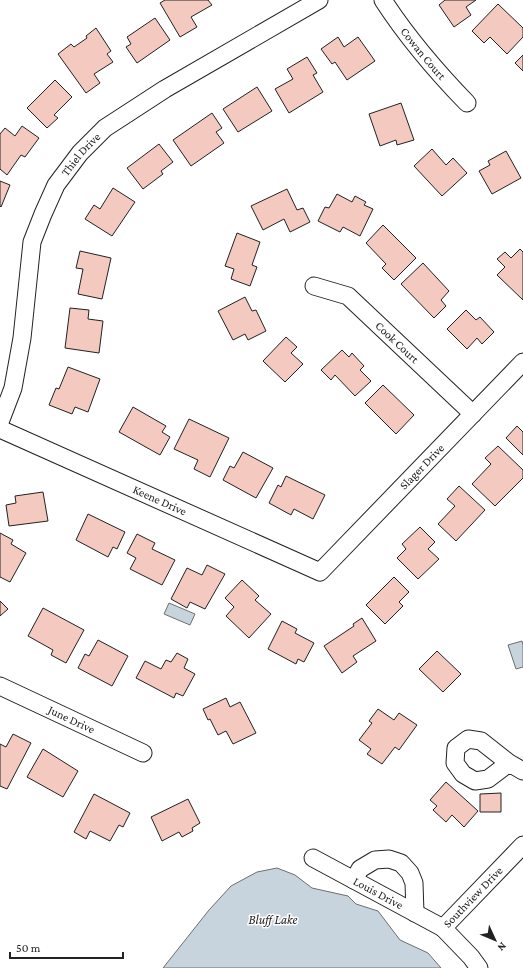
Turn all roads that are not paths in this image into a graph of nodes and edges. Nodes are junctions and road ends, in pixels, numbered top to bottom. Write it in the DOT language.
graph roads {
  1 [pos="319,0"];
  2 [pos="383,0"];
  3 [pos="467,104"];
  4 [pos="314,286"];
  5 [pos="523,362"];
  6 [pos="473,414"];
  7 [pos="0,422"];
  8 [pos="0,429"];
  9 [pos="320,572"];
  10 [pos="0,686"];
  11 [pos="143,753"];
  12 [pos="523,845"];
  13 [pos="313,858"];
  14 [pos="354,880"];
  15 [pos="415,913"];
  16 [pos="443,928"];
  17 [pos="479,968"];
  1 -- 7 [label="street, Thiel Drive"];
  2 -- 3 [label="street, Cowan Court"];
  4 -- 6 [label="street, Cook Court"];
  5 -- 6 [label="street, Slager Drive"];
  6 -- 9 [label="street, Slager Drive"];
  8 -- 9 [label="street, Keene Drive"];
  10 -- 11 [label="street, June Drive"];
  12 -- 16 [label="street, Southview Drive"];
  13 -- 14 [label="street, Louis Drive"];
  14 -- 15 [label="street, Louis Drive"];
  14 -- 15 [label="street"];
  15 -- 16 [label="street, Louis Drive"];
  16 -- 17 [label="street, Southview Drive"];
}
